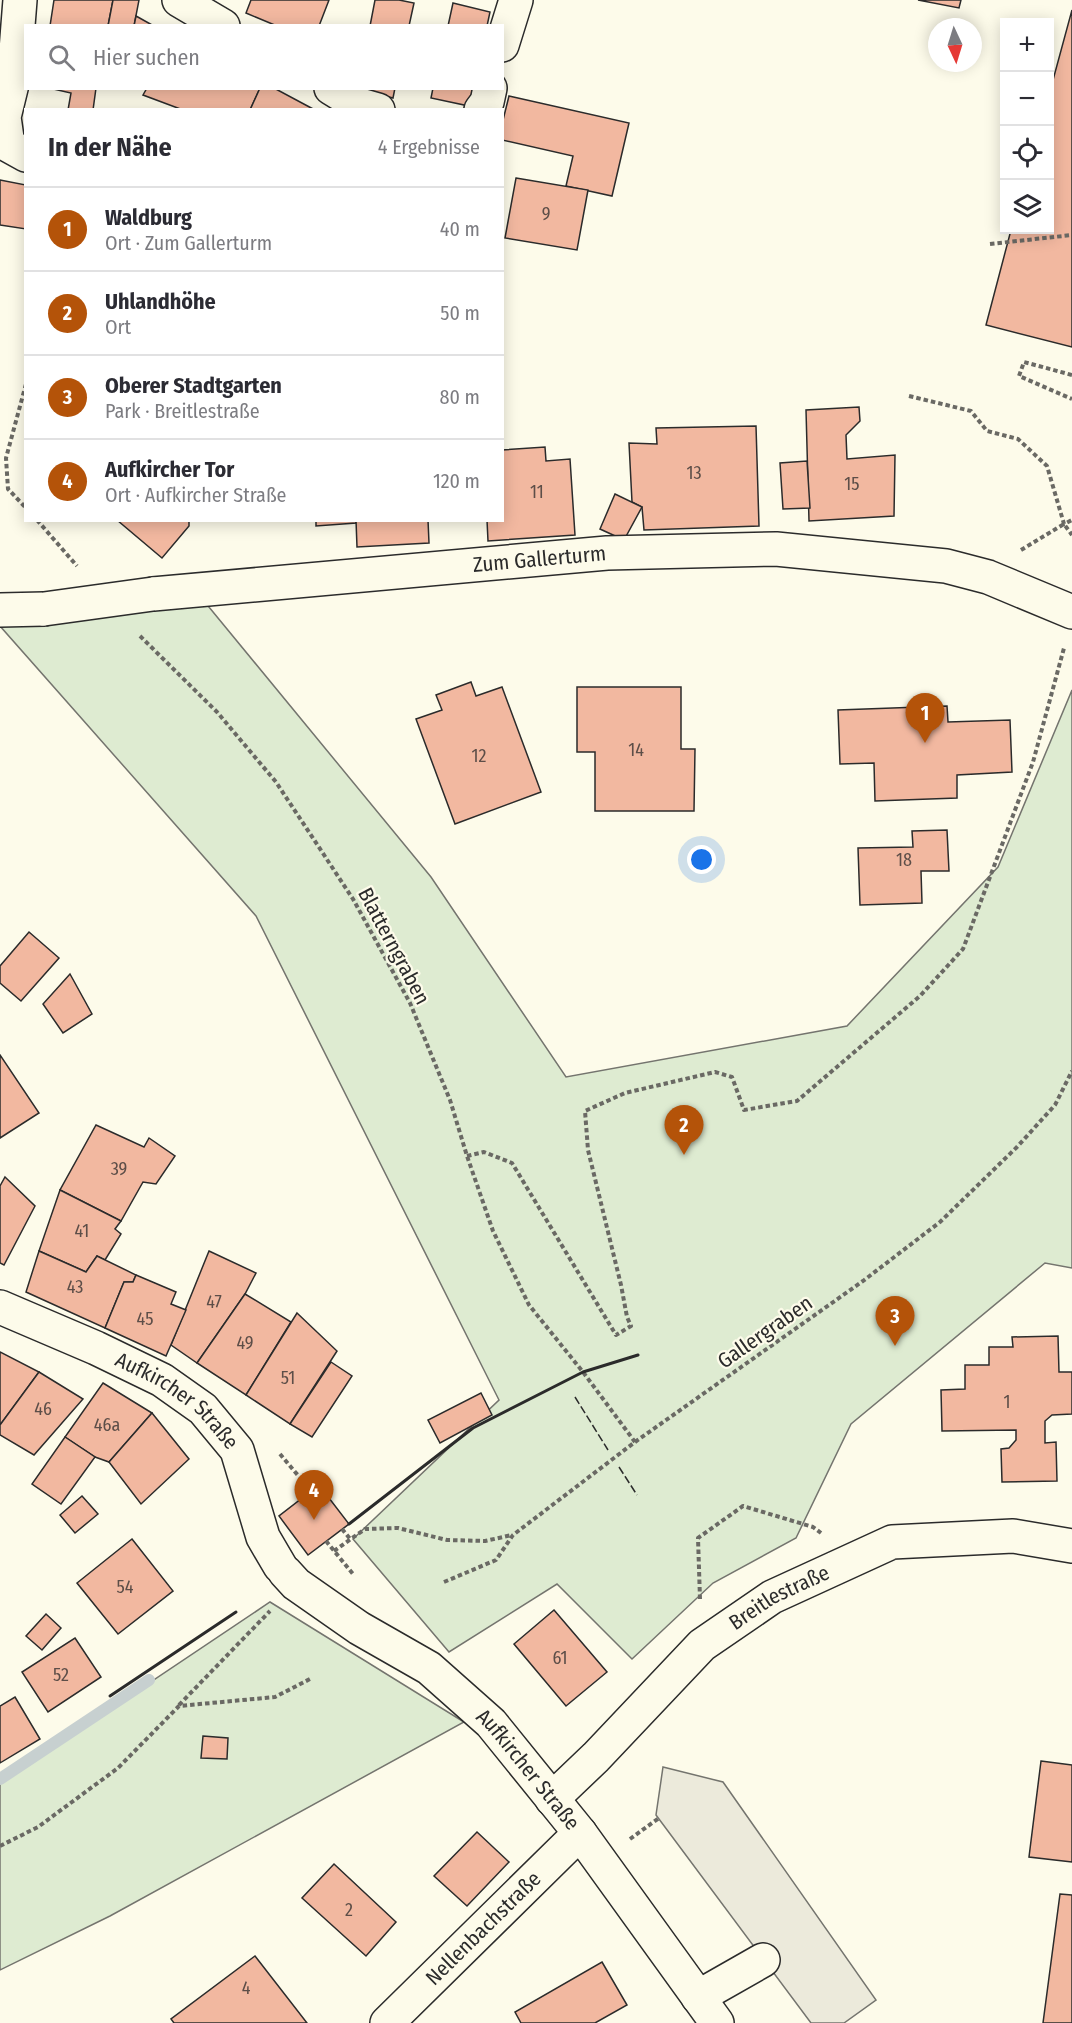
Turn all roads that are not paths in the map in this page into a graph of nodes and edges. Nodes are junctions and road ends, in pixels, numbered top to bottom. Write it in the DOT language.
graph roads {
  1 [pos="20,0"];
  2 [pos="179,0"];
  3 [pos="516,0"];
  4 [pos="220,24"];
  5 [pos="504,39"];
  6 [pos="334,90"];
  7 [pos="490,90"];
  8 [pos="371,108"];
  9 [pos="482,108"];
  10 [pos="24,154"];
  11 [pos="0,610"];
  12 [pos="1069,626"];
  13 [pos="0,1307"];
  14 [pos="1072,1546"];
  15 [pos="552,1799"];
  16 [pos="580,1833"];
  17 [pos="763,1960"];
  18 [pos="698,1997"];
  19 [pos="387,2023"];
  20 [pos="717,2023"];
  1 -- 10 [label="street"];
  2 -- 4 [label="street"];
  3 -- 5 [label="street"];
  6 -- 8 [label="street"];
  7 -- 9 [label="street"];
  11 -- 12 [label="street, Zum Gallerturm, bridge"];
  13 -- 15 [label="street, Aufkircher Straße"];
  14 -- 15 [label="street, Breitlestraße"];
  15 -- 16 [label="street, Aufkircher Straße"];
  16 -- 18 [label="street, Aufkircher Straße"];
  16 -- 19 [label="street, Nellenbachstraße"];
  17 -- 18 [label="street"];
  18 -- 20 [label="street, Aufkircher Straße"];
}
